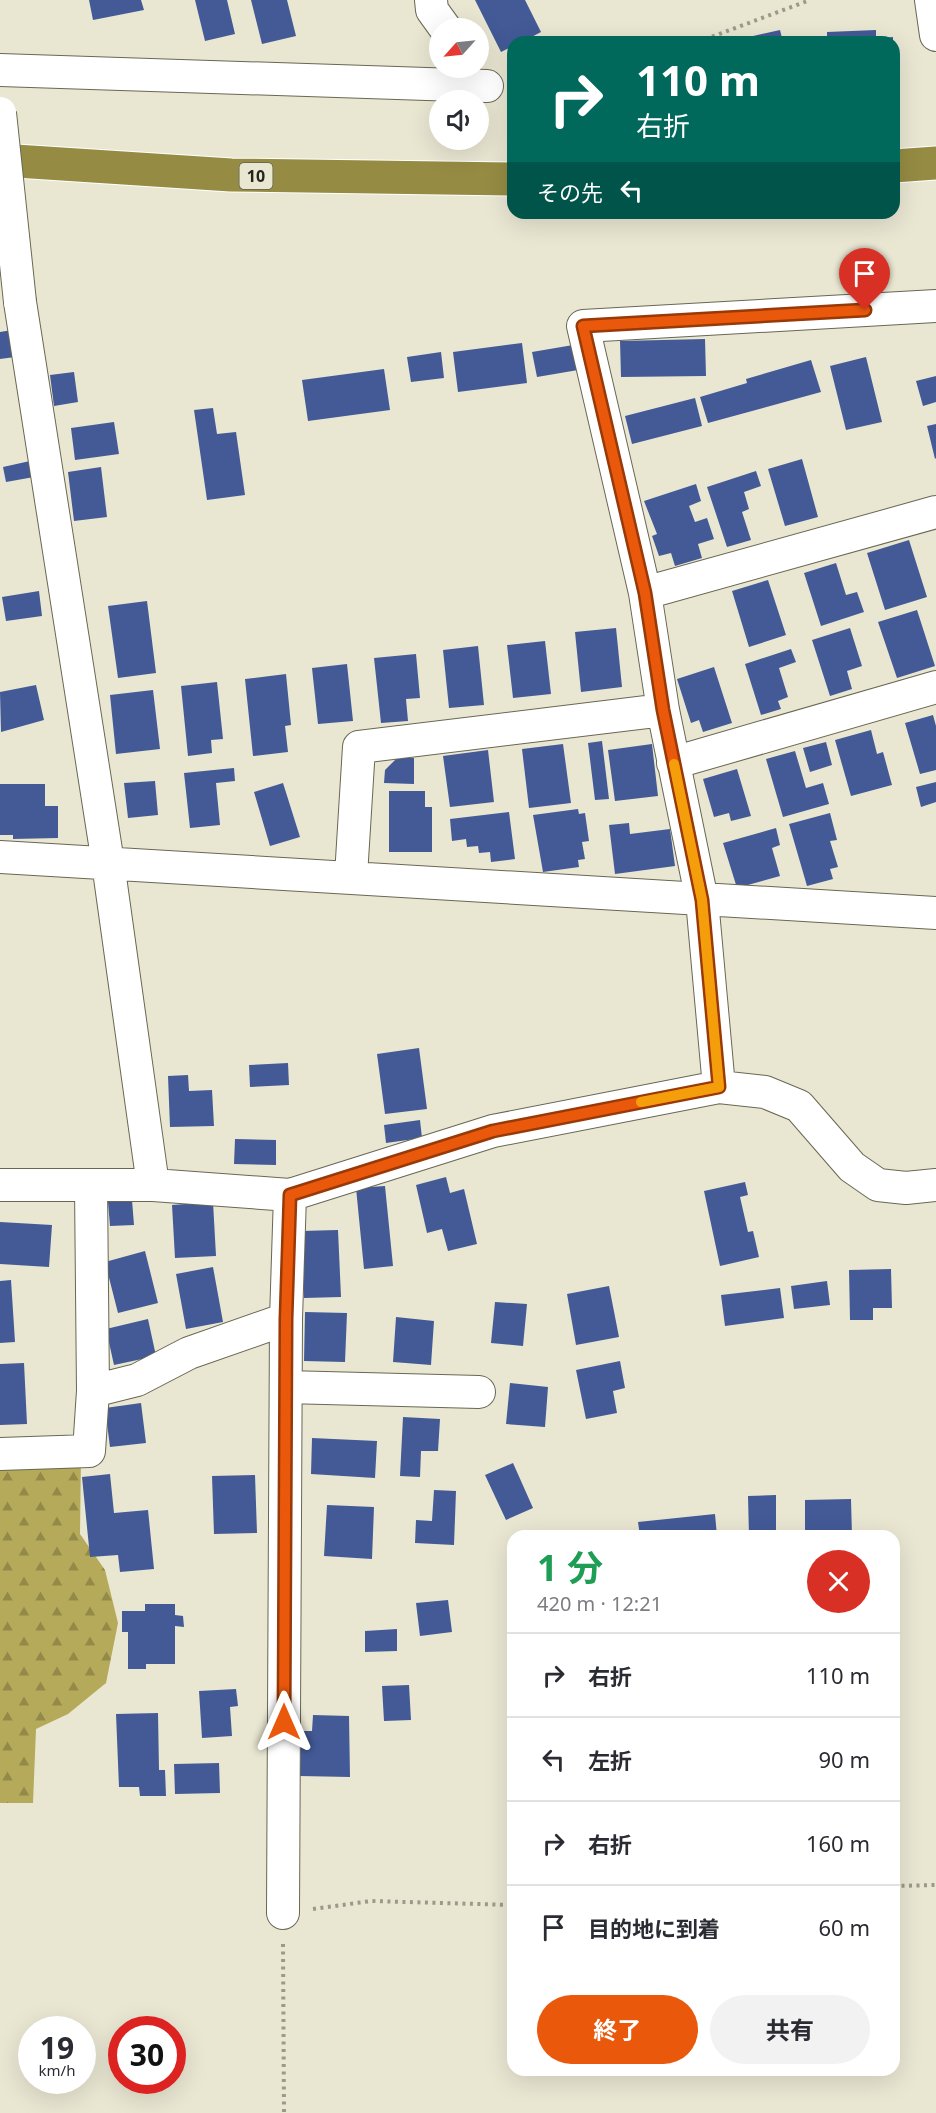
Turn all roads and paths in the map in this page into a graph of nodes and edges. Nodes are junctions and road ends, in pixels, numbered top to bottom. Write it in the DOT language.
graph roads {
  1 [pos="431,0"];
  2 [pos="810,0"];
  3 [pos="932,0"];
  4 [pos="936,1"];
  5 [pos="438,18"];
  6 [pos="936,35"];
  7 [pos="714,36"];
  8 [pos="0,70"];
  9 [pos="480,78"];
  10 [pos="0,113"];
  11 [pos="0,160"];
  12 [pos="936,163"];
  13 [pos="900,166"];
  14 [pos="507,179"];
  15 [pos="936,306"];
  16 [pos="15,316"];
  17 [pos="936,512"];
  18 [pos="645,593"];
  19 [pos="936,687"];
  20 [pos="663,710"];
  21 [pos="674,764"];
  22 [pos="0,857"];
  23 [pos="108,863"];
  24 [pos="351,876"];
  25 [pos="702,900"];
  26 [pos="936,913"];
  27 [pos="719,1087"];
  28 [pos="0,1185"];
  29 [pos="153,1185"];
  30 [pos="936,1185"];
  31 [pos="91,1186"];
  32 [pos="290,1195"];
  33 [pos="286,1319"];
  34 [pos="286,1387"];
  35 [pos="93,1391"];
  36 [pos="479,1392"];
  37 [pos="0,1454"];
  38 [pos="936,1885"];
  39 [pos="900,1886"];
  40 [pos="507,1905"];
  41 [pos="283,1913"];
  42 [pos="284,2113"];
  1 -- 5 [label="street"];
  2 -- 7 [label="path"];
  3 -- 4 [label="street"];
  3 -- 6 [label="street"];
  8 -- 9 [label="street"];
  10 -- 16 [label="street, bridge"];
  11 -- 14 [label="highway, 10"];
  12 -- 13 [label="highway"];
  15 -- 18 [label="street"];
  16 -- 23 [label="street"];
  17 -- 18 [label="street"];
  18 -- 20 [label="street"];
  19 -- 21 [label="street"];
  20 -- 21 [label="street"];
  20 -- 24 [label="street"];
  21 -- 25 [label="street"];
  22 -- 23 [label="street"];
  23 -- 24 [label="street"];
  23 -- 29 [label="street"];
  24 -- 25 [label="street"];
  25 -- 26 [label="street"];
  25 -- 27 [label="street"];
  27 -- 30 [label="street"];
  27 -- 32 [label="street"];
  28 -- 31 [label="street"];
  29 -- 31 [label="street"];
  29 -- 32 [label="street"];
  31 -- 35 [label="street"];
  32 -- 33 [label="street"];
  33 -- 34 [label="street"];
  33 -- 35 [label="street"];
  34 -- 36 [label="street"];
  34 -- 41 [label="street"];
  35 -- 37 [label="street"];
  38 -- 39 [label="path"];
  40 -- 41 [label="path"];
  41 -- 42 [label="path"];
}
